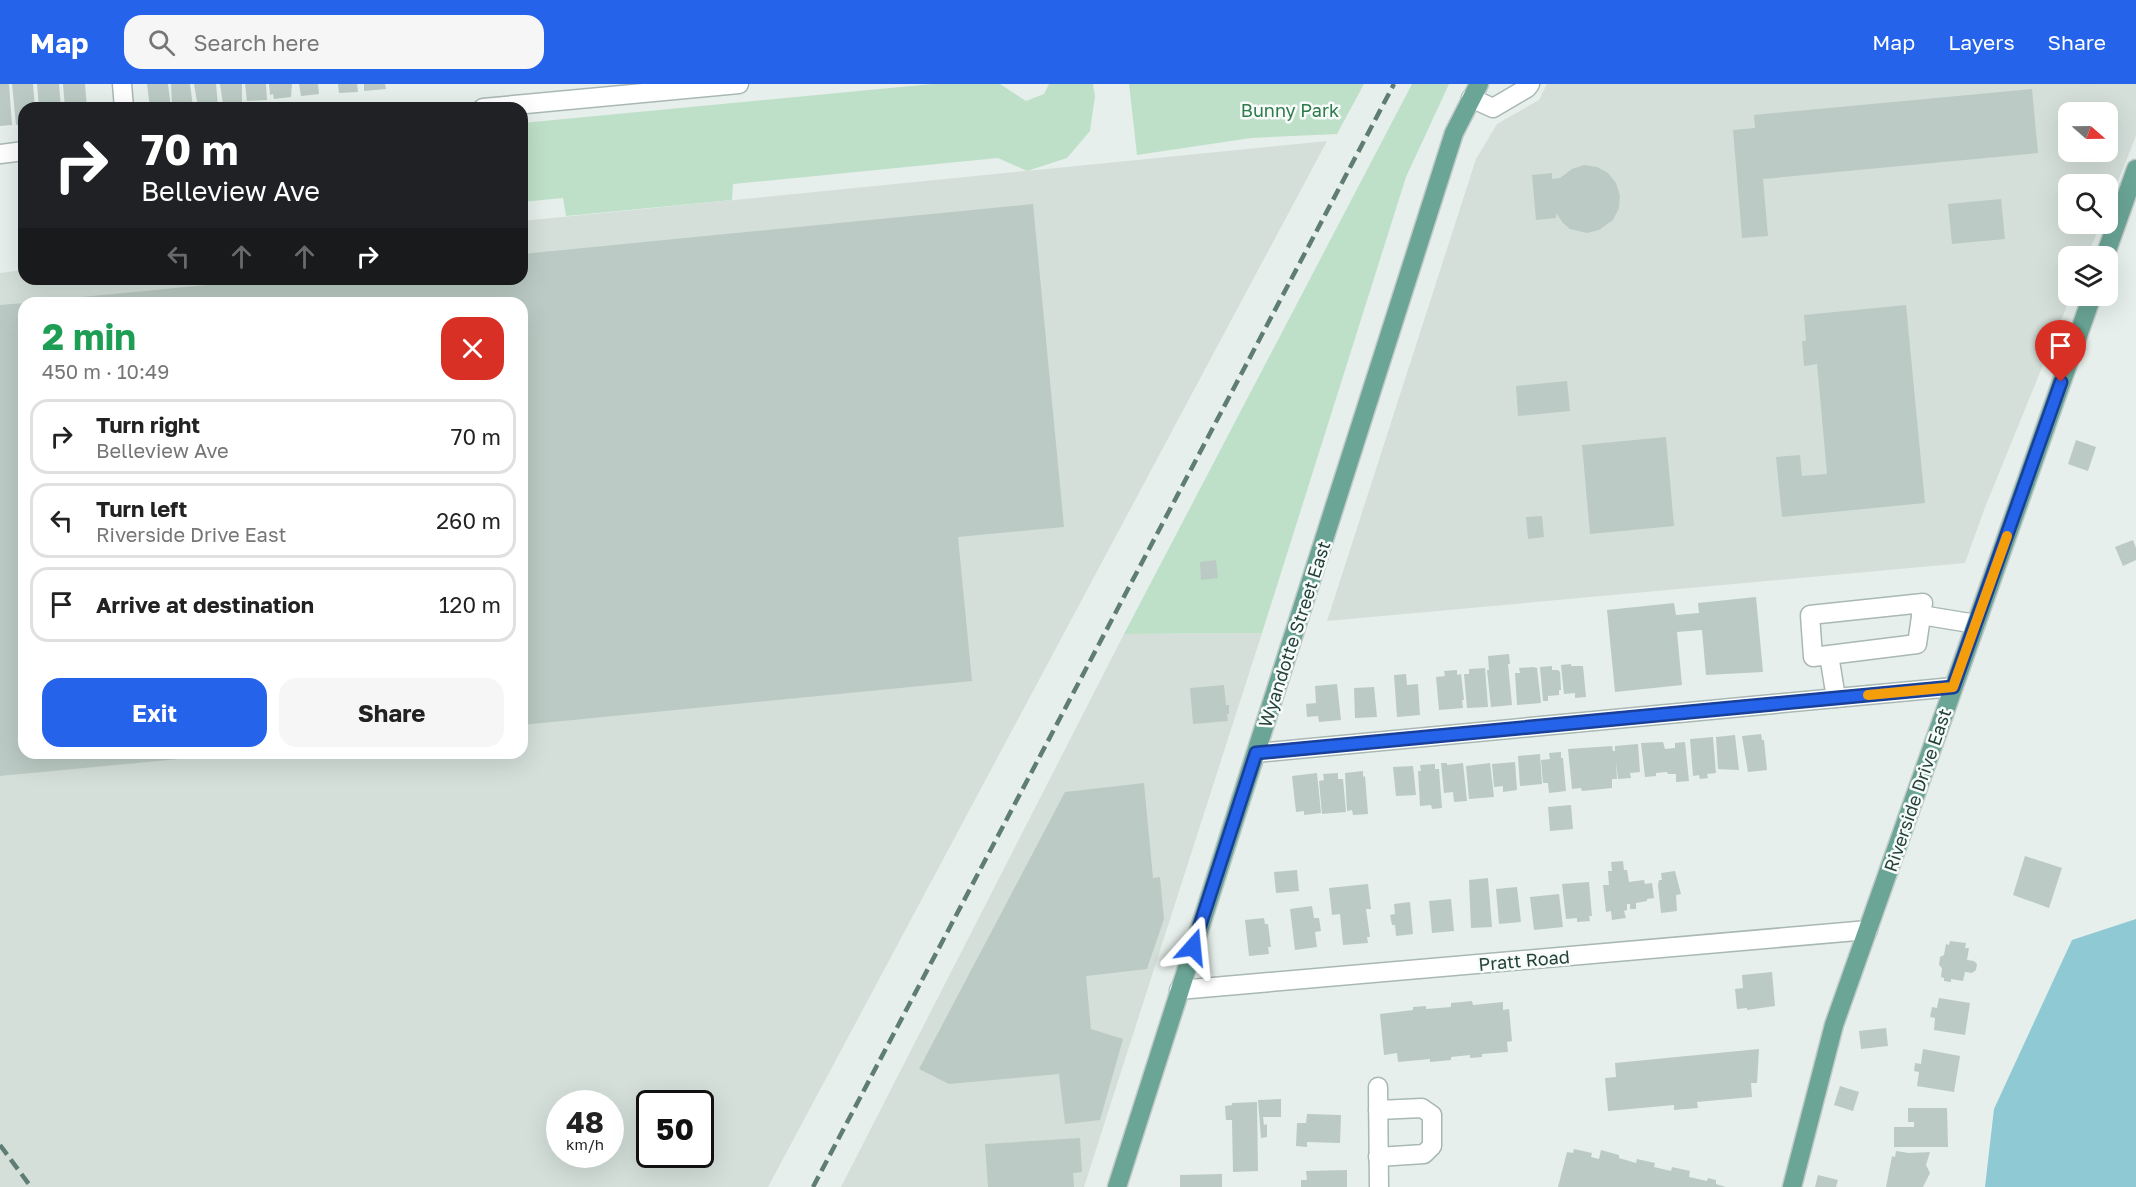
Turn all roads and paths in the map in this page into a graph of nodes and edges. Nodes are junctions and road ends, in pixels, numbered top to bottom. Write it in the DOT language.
graph roads {
  1 [pos="122,84"];
  2 [pos="739,84"];
  3 [pos="1530,84"];
  4 [pos="1475,91"];
  5 [pos="124,102"];
  6 [pos="528,104"];
  7 [pos="18,152"];
  8 [pos="0,154"];
  9 [pos="2136,170"];
  10 [pos="2109,246"];
  11 [pos="2088,306"];
  12 [pos="1921,615"];
  13 [pos="1976,624"];
  14 [pos="1829,655"];
  15 [pos="1953,687"];
  16 [pos="1836,698"];
  17 [pos="1256,753"];
  18 [pos="1868,930"];
  19 [pos="1179,990"];
  20 [pos="1378,1087"];
  21 [pos="1378,1110"];
  22 [pos="1378,1156"];
  23 [pos="1116,1187"];
  24 [pos="1378,1187"];
  25 [pos="1792,1187"];
  1 -- 5 [label="street"];
  2 -- 6 [label="street"];
  3 -- 4 [label="street"];
  4 -- 17 [label="main road, Wyandotte Street East"];
  7 -- 8 [label="street"];
  9 -- 10 [label="main road"];
  11 -- 13 [label="main road, Riverside Drive East"];
  12 -- 13 [label="street"];
  12 -- 14 [label="street"];
  12 -- 14 [label="street"];
  13 -- 15 [label="main road, Riverside Drive East"];
  14 -- 16 [label="street"];
  15 -- 16 [label="street"];
  15 -- 18 [label="main road, Riverside Drive East"];
  16 -- 17 [label="street"];
  17 -- 19 [label="main road, Wyandotte Street East"];
  18 -- 19 [label="street, Pratt Road"];
  18 -- 25 [label="main road, Riverside Drive East"];
  19 -- 23 [label="main road, Wyandotte Street East"];
  20 -- 21 [label="street"];
  21 -- 22 [label="street"];
  21 -- 22 [label="street"];
  22 -- 24 [label="street"];
}
